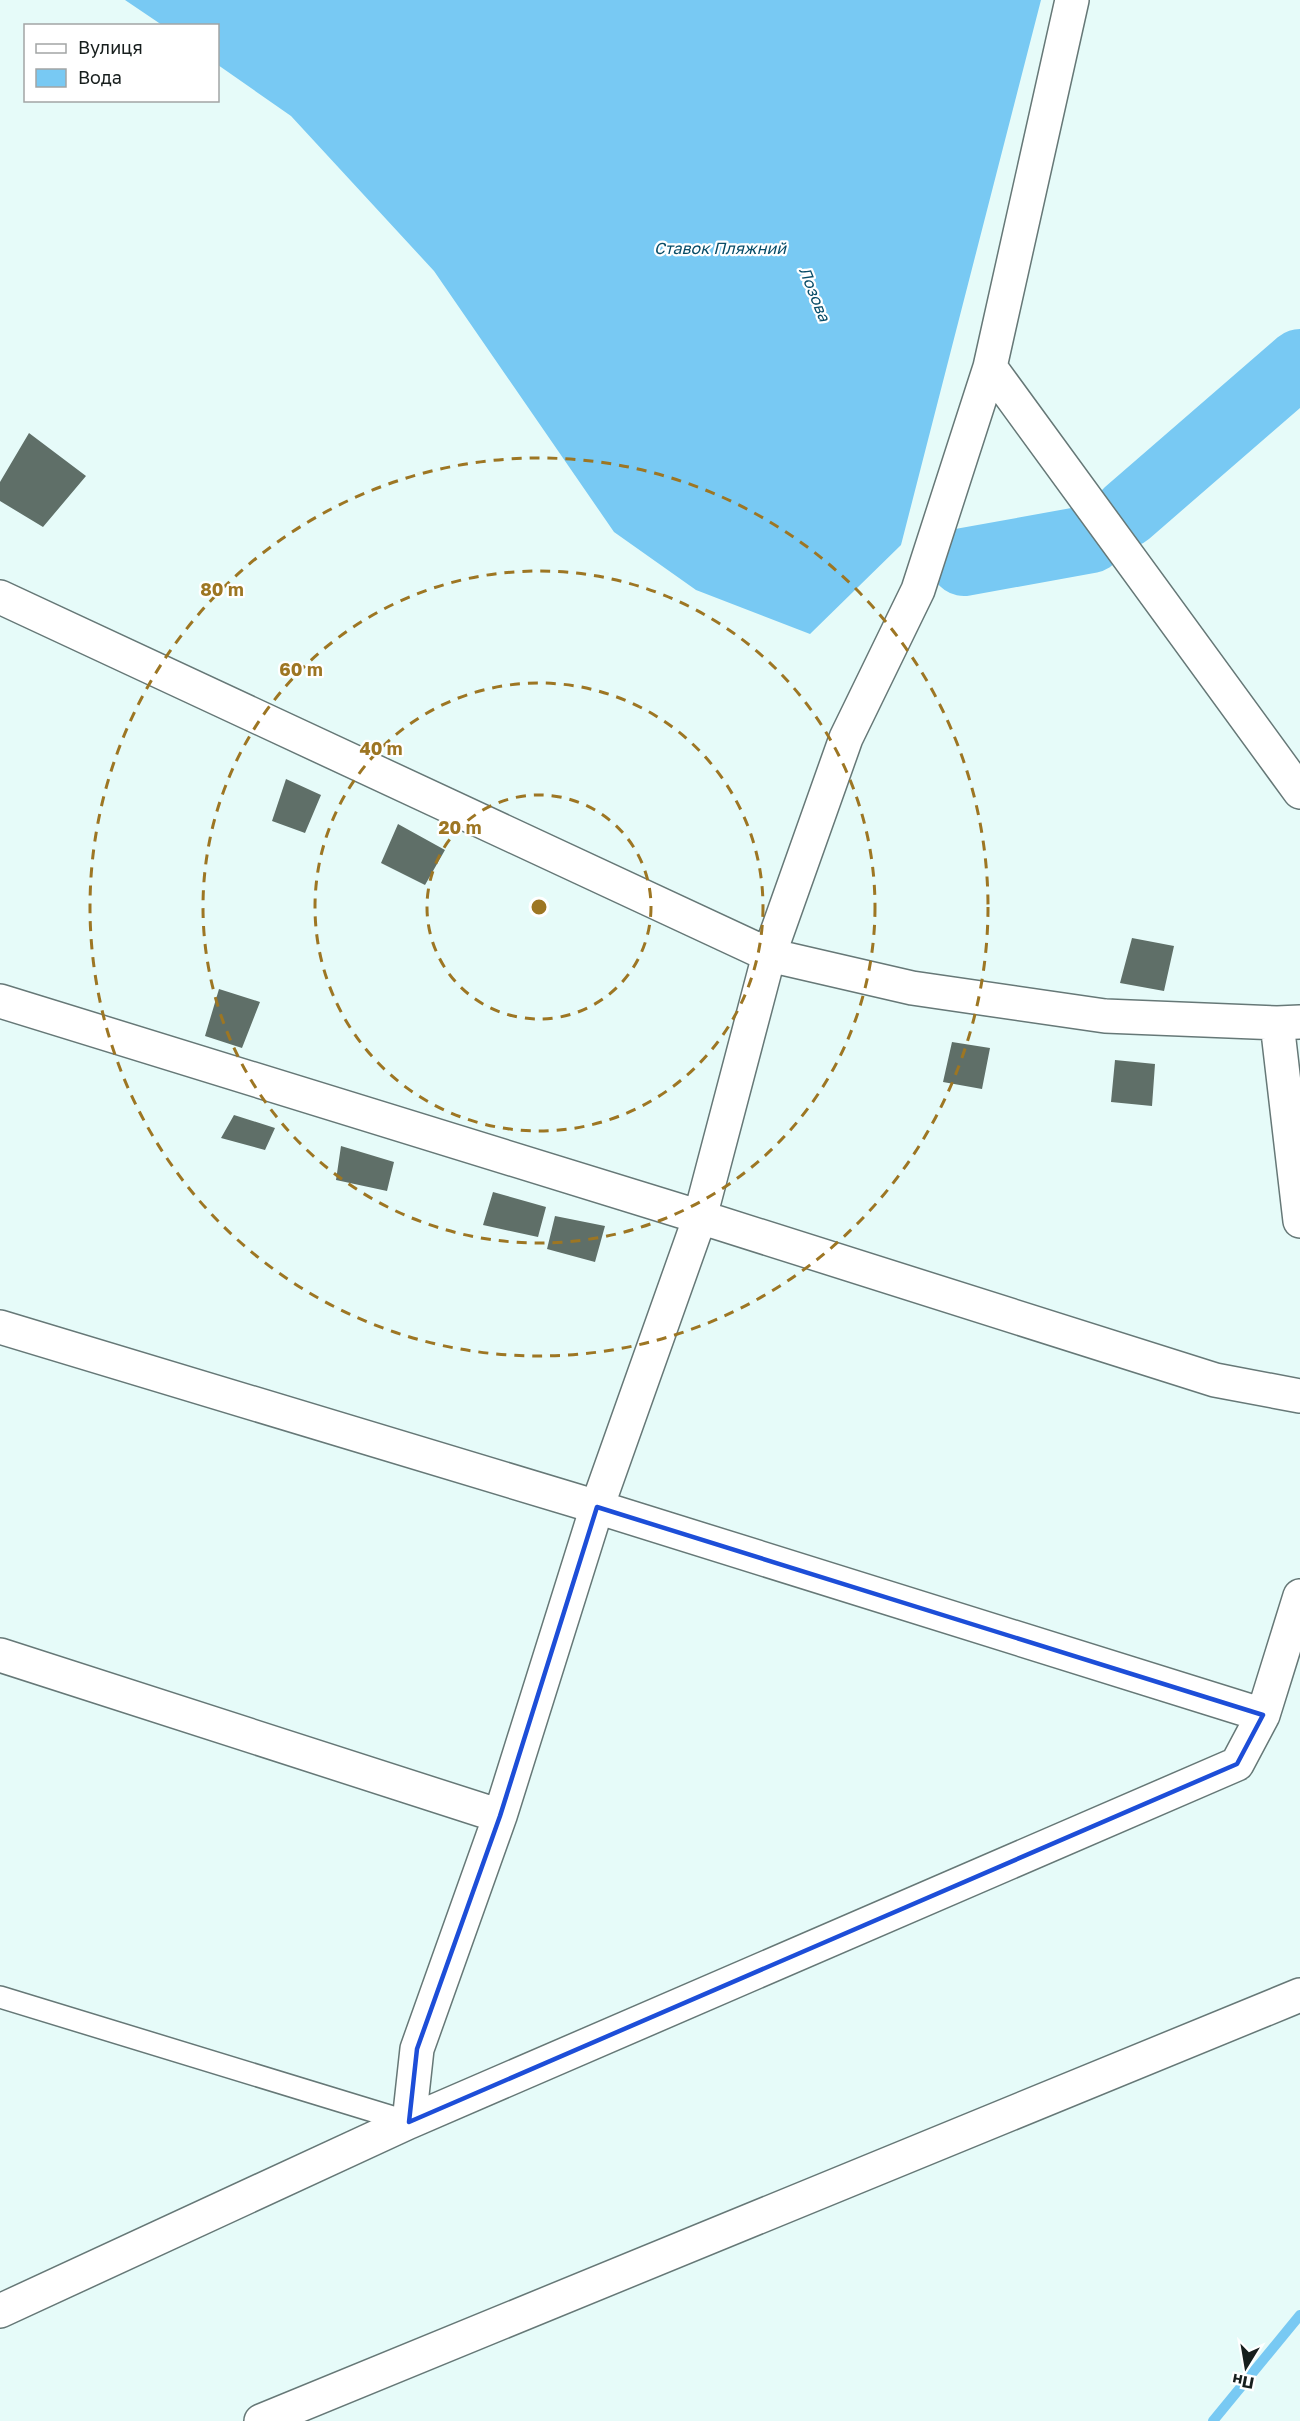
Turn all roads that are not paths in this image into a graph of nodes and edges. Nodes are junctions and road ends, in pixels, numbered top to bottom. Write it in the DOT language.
graph roads {
  1 [pos="1072,0"];
  2 [pos="990,367"];
  3 [pos="0,597"];
  4 [pos="1300,792"];
  5 [pos="769,955"];
  6 [pos="0,1000"];
  7 [pos="1288,1023"];
  8 [pos="700,1217"];
  9 [pos="1300,1221"];
  10 [pos="0,1327"];
  11 [pos="1300,1396"];
  12 [pos="597,1507"];
  13 [pos="1300,1596"];
  14 [pos="0,1655"];
  15 [pos="1263,1715"];
  16 [pos="500,1816"];
  17 [pos="1300,1995"];
  18 [pos="0,1997"];
  19 [pos="409,2122"];
  20 [pos="0,2311"];
  21 [pos="261,2421"];
  1 -- 2 [label="street"];
  2 -- 4 [label="street"];
  2 -- 5 [label="street"];
  3 -- 5 [label="street"];
  5 -- 7 [label="street"];
  5 -- 8 [label="street"];
  6 -- 8 [label="street"];
  7 -- 9 [label="street"];
  8 -- 11 [label="street"];
  8 -- 12 [label="street"];
  10 -- 12 [label="street"];
  12 -- 15 [label="street"];
  12 -- 16 [label="street"];
  13 -- 15 [label="street"];
  14 -- 16 [label="street"];
  15 -- 19 [label="street"];
  16 -- 19 [label="street"];
  17 -- 21 [label="street"];
  18 -- 19 [label="lane"];
  19 -- 20 [label="street"];
}
